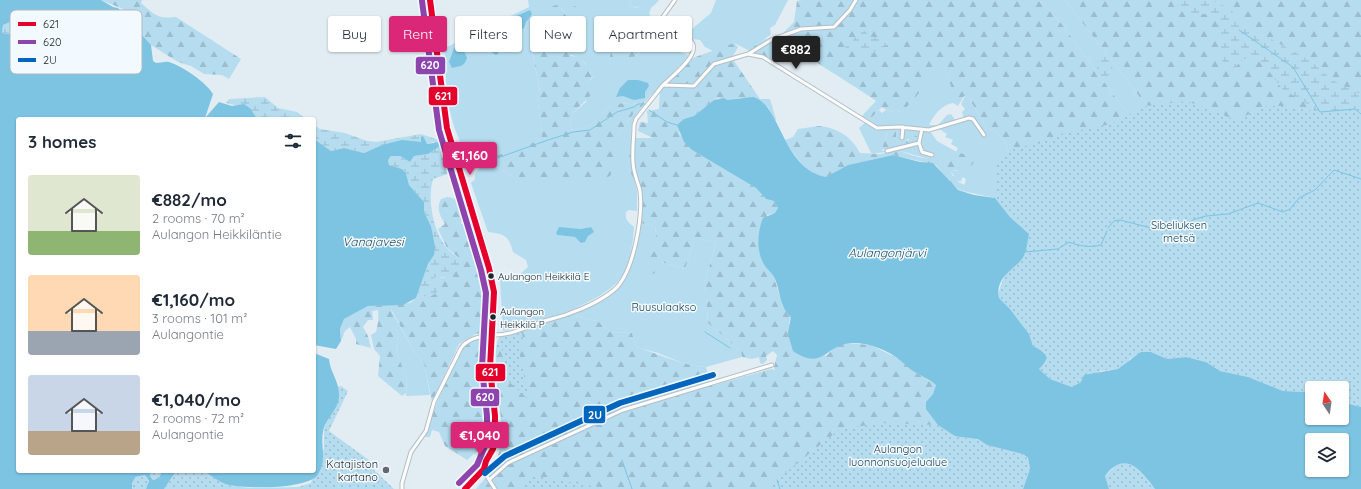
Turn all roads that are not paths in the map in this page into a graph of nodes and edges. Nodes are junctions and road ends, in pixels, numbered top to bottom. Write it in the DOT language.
graph roads {
  1 [pos="430,0"];
  2 [pos="675,0"];
  3 [pos="856,0"];
  4 [pos="748,54"];
  5 [pos="663,85"];
  6 [pos="903,127"];
  7 [pos="922,129"];
  8 [pos="984,135"];
  9 [pos="902,138"];
  10 [pos="919,143"];
  11 [pos="886,151"];
  12 [pos="932,155"];
  13 [pos="492,335"];
  14 [pos="772,365"];
  15 [pos="481,473"];
  16 [pos="489,478"];
  17 [pos="402,489"];
  18 [pos="465,489"];
  19 [pos="496,489"];
  1 -- 13 [label="street"];
  2 -- 5 [label="street"];
  3 -- 4 [label="street"];
  4 -- 5 [label="street"];
  4 -- 6 [label="street"];
  5 -- 13 [label="street"];
  6 -- 7 [label="street"];
  6 -- 9 [label="street"];
  7 -- 8 [label="street"];
  7 -- 10 [label="street"];
  10 -- 11 [label="street"];
  10 -- 12 [label="street"];
  13 -- 15 [label="street"];
  13 -- 17 [label="street"];
  14 -- 16 [label="street"];
  15 -- 16 [label="street"];
  15 -- 18 [label="street"];
  16 -- 19 [label="street"];
}
